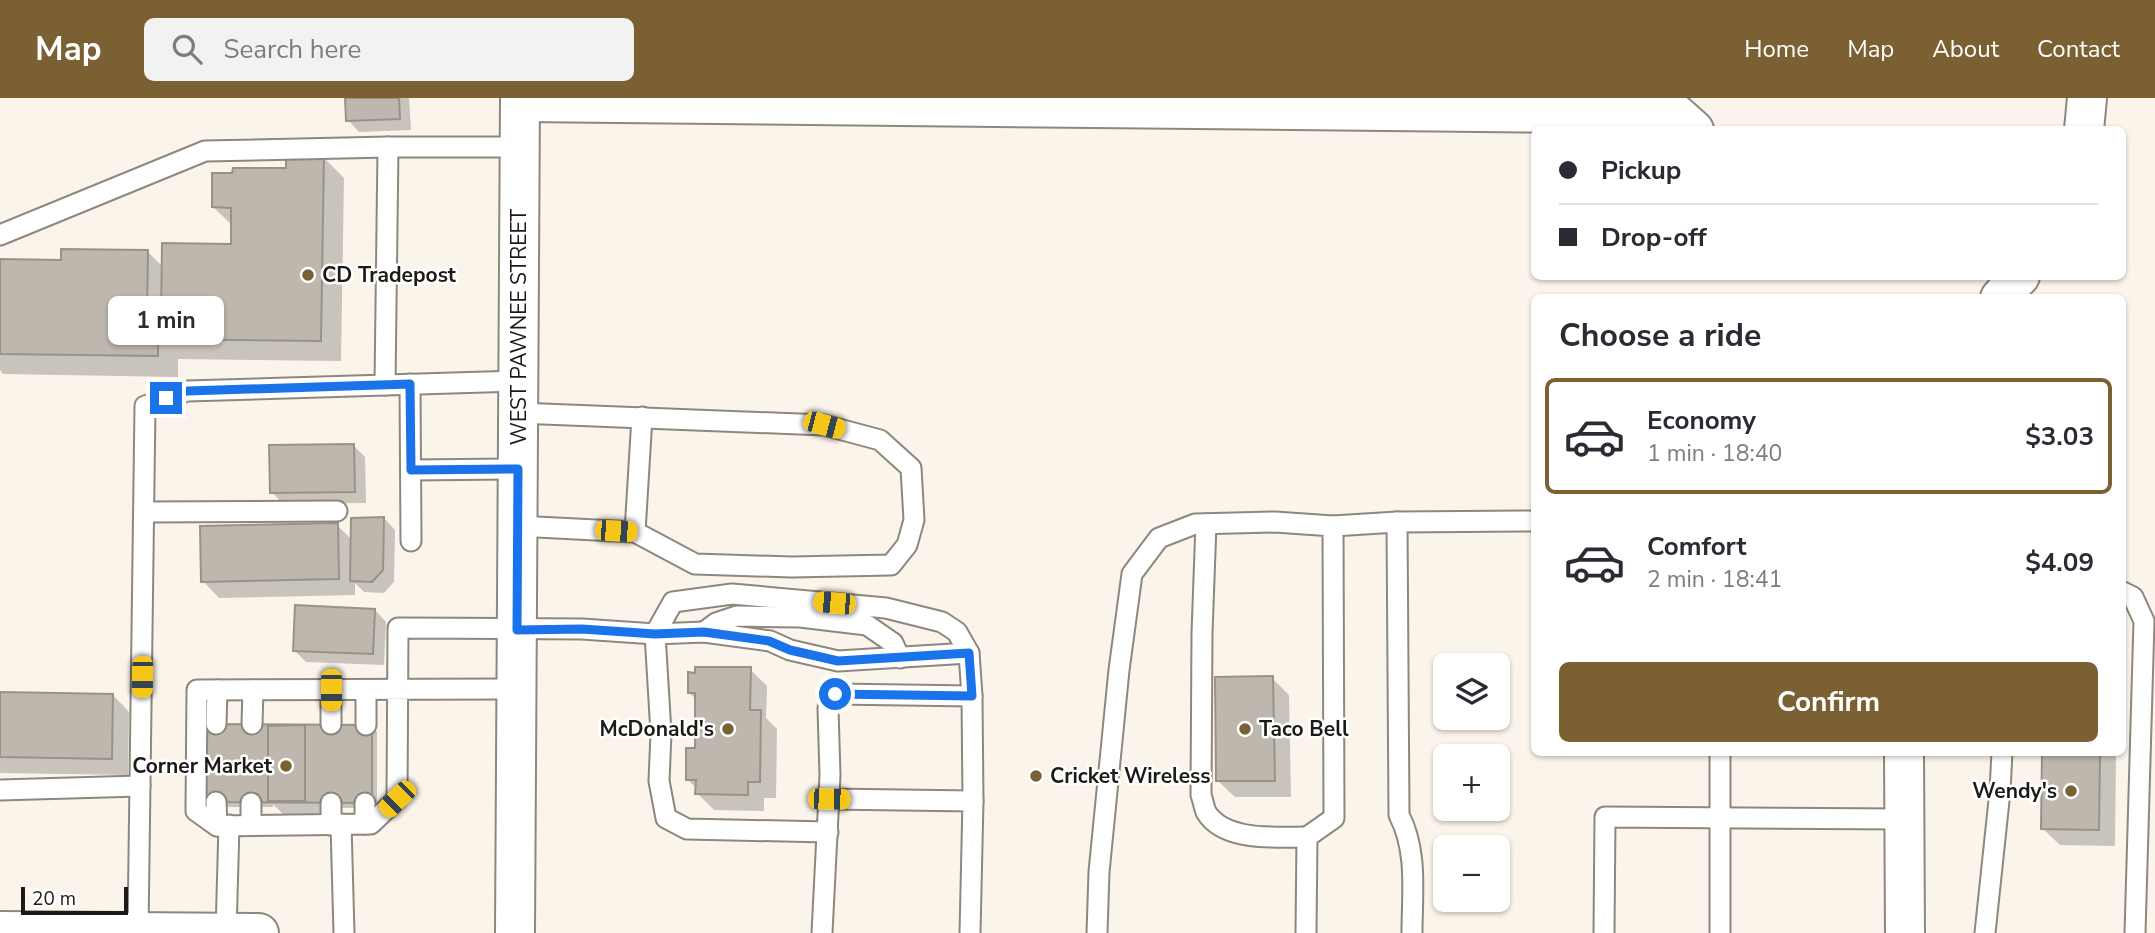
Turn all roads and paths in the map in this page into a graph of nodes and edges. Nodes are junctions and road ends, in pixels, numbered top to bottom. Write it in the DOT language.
graph roads {
  1 [pos="2087,98"];
  2 [pos="520,100"];
  3 [pos="1510,104"];
  4 [pos="1690,126"];
  5 [pos="2084,126"];
  6 [pos="388,147"];
  7 [pos="520,147"];
  8 [pos="0,235"];
  9 [pos="2016,280"];
  10 [pos="2004,294"];
  11 [pos="410,384"];
  12 [pos="385,385"];
  13 [pos="518,397"];
  14 [pos="642,418"];
  15 [pos="518,469"];
  16 [pos="411,470"];
  17 [pos="337,511"];
  18 [pos="144,512"];
  19 [pos="1397,522"];
  20 [pos="1529,522"];
  21 [pos="1206,524"];
  22 [pos="517,526"];
  23 [pos="1334,526"];
  24 [pos="635,532"];
  25 [pos="411,541"];
  26 [pos="2126,594"];
  27 [pos="517,630"];
  28 [pos="704,632"];
  29 [pos="655,634"];
  30 [pos="969,653"];
  31 [pos="900,658"];
  32 [pos="516,689"];
  33 [pos="218,690"];
  34 [pos="253,690"];
  35 [pos="331,690"];
  36 [pos="366,690"];
  37 [pos="398,690"];
  38 [pos="972,696"];
  39 [pos="216,724"];
  40 [pos="252,724"];
  41 [pos="331,724"];
  42 [pos="366,724"];
  43 [pos="1720,756"];
  44 [pos="1904,756"];
  45 [pos="2002,756"];
  46 [pos="140,786"];
  47 [pos="0,790"];
  48 [pos="829,799"];
  49 [pos="973,801"];
  50 [pos="216,802"];
  51 [pos="251,803"];
  52 [pos="331,803"];
  53 [pos="365,803"];
  54 [pos="1720,817"];
  55 [pos="1903,819"];
  56 [pos="365,824"];
  57 [pos="223,825"];
  58 [pos="251,825"];
  59 [pos="336,825"];
  60 [pos="828,832"];
  61 [pos="1307,838"];
  62 [pos="17,932"];
  63 [pos="138,932"];
  64 [pos="226,933"];
  65 [pos="259,933"];
  66 [pos="344,933"];
  67 [pos="515,933"];
  68 [pos="822,933"];
  69 [pos="970,933"];
  70 [pos="1097,933"];
  71 [pos="1306,933"];
  72 [pos="1412,933"];
  73 [pos="1604,933"];
  74 [pos="1720,933"];
  75 [pos="1905,933"];
  76 [pos="1985,933"];
  77 [pos="2135,933"];
  1 -- 5 [label="street"];
  2 -- 3 [label="street"];
  2 -- 7 [label="street, WEST PAWNEE STREET"];
  3 -- 4 [label="street"];
  6 -- 7 [label="lane"];
  6 -- 8 [label="lane"];
  6 -- 12 [label="lane"];
  7 -- 13 [label="street, WEST PAWNEE STREET"];
  9 -- 10 [label="street"];
  11 -- 12 [label="lane"];
  11 -- 13 [label="lane"];
  11 -- 16 [label="lane"];
  12 -- 18 [label="lane"];
  13 -- 14 [label="lane"];
  13 -- 15 [label="street, WEST PAWNEE STREET"];
  14 -- 24 [label="lane"];
  14 -- 24 [label="lane"];
  15 -- 16 [label="lane"];
  15 -- 22 [label="street, WEST PAWNEE STREET"];
  16 -- 25 [label="lane"];
  17 -- 18 [label="lane"];
  18 -- 46 [label="lane"];
  19 -- 20 [label="lane"];
  19 -- 23 [label="lane"];
  19 -- 72 [label="lane"];
  21 -- 23 [label="lane"];
  21 -- 61 [label="lane"];
  21 -- 70 [label="lane"];
  22 -- 24 [label="lane"];
  22 -- 27 [label="street, WEST PAWNEE STREET"];
  23 -- 61 [label="lane"];
  26 -- 77 [label="lane"];
  27 -- 29 [label="lane"];
  27 -- 32 [label="street, WEST PAWNEE STREET"];
  27 -- 37 [label="lane"];
  28 -- 29 [label="lane"];
  28 -- 31 [label="lane"];
  28 -- 31 [label="lane"];
  29 -- 30 [label="lane"];
  29 -- 60 [label="lane"];
  30 -- 31 [label="lane"];
  30 -- 38 [label="lane"];
  32 -- 37 [label="lane"];
  32 -- 67 [label="street, WEST PAWNEE STREET"];
  33 -- 34 [label="lane"];
  33 -- 39 [label="lane"];
  33 -- 57 [label="lane"];
  34 -- 35 [label="lane"];
  34 -- 40 [label="lane"];
  35 -- 36 [label="lane"];
  35 -- 41 [label="lane"];
  36 -- 37 [label="lane"];
  36 -- 42 [label="lane"];
  37 -- 56 [label="lane"];
  38 -- 48 [label="lane"];
  38 -- 49 [label="lane"];
  43 -- 54 [label="lane"];
  44 -- 55 [label="street"];
  45 -- 76 [label="lane"];
  46 -- 47 [label="lane"];
  46 -- 63 [label="lane"];
  48 -- 49 [label="lane"];
  48 -- 60 [label="lane"];
  49 -- 69 [label="lane"];
  50 -- 57 [label="lane"];
  51 -- 58 [label="lane"];
  52 -- 59 [label="lane"];
  53 -- 56 [label="lane"];
  54 -- 55 [label="lane"];
  54 -- 73 [label="lane"];
  54 -- 74 [label="lane"];
  55 -- 75 [label="street"];
  56 -- 59 [label="lane"];
  57 -- 58 [label="lane"];
  57 -- 64 [label="lane"];
  58 -- 59 [label="lane"];
  59 -- 66 [label="lane"];
  60 -- 68 [label="lane"];
  61 -- 71 [label="lane"];
  62 -- 63 [label="street"];
  63 -- 64 [label="street"];
  64 -- 65 [label="street"];
}
